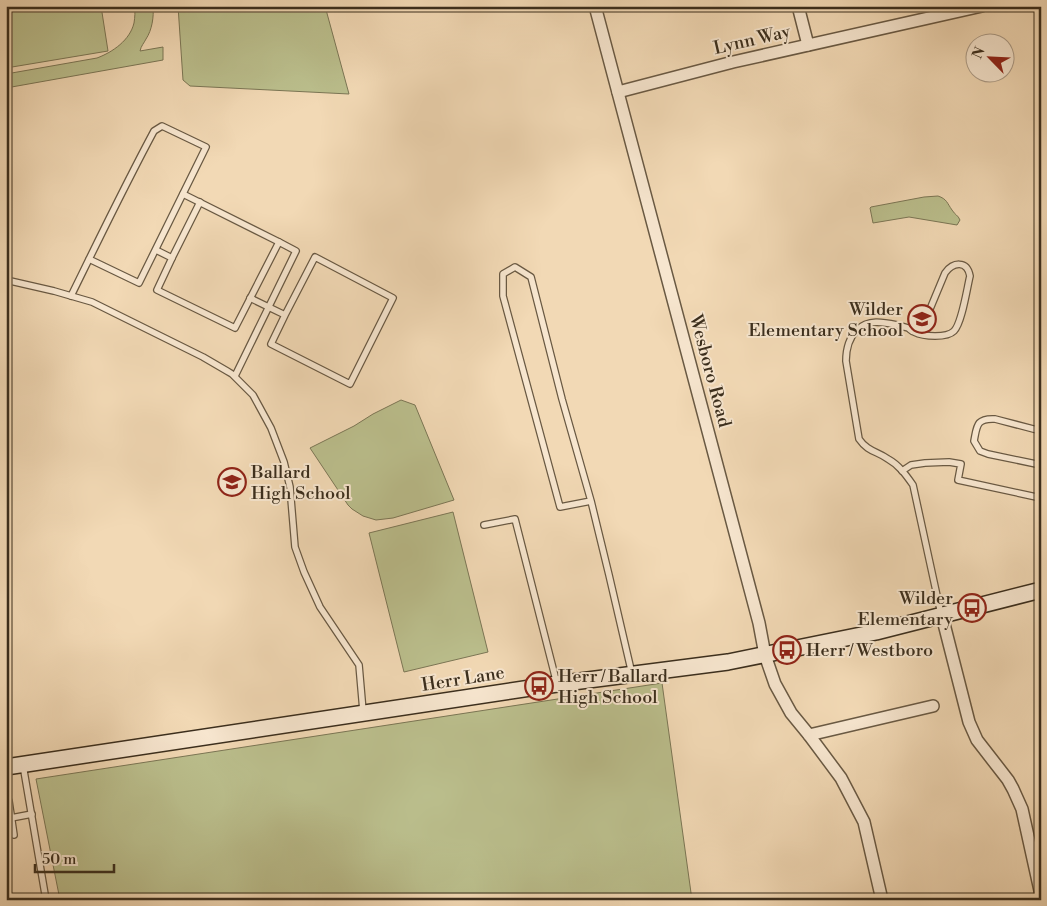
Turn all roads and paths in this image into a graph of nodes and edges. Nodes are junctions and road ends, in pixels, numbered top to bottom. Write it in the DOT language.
graph roads {
  1 [pos="595,6"];
  2 [pos="798,6"];
  3 [pos="982,6"];
  4 [pos="958,9"];
  5 [pos="808,44"];
  6 [pos="618,92"];
  7 [pos="184,194"];
  8 [pos="200,202"];
  9 [pos="279,242"];
  10 [pos="156,250"];
  11 [pos="89,258"];
  12 [pos="172,258"];
  13 [pos="6,280"];
  14 [pos="72,296"];
  15 [pos="250,298"];
  16 [pos="269,307"];
  17 [pos="285,316"];
  18 [pos="909,328"];
  19 [pos="234,376"];
  20 [pos="1041,431"];
  21 [pos="1041,465"];
  22 [pos="902,471"];
  23 [pos="1041,498"];
  24 [pos="591,502"];
  25 [pos="484,525"];
  26 [pos="1041,590"];
  27 [pos="942,616"];
  28 [pos="765,655"];
  29 [pos="632,674"];
  30 [pos="557,684"];
  31 [pos="933,706"];
  32 [pos="363,713"];
  33 [pos="809,735"];
  34 [pos="23,765"];
  35 [pos="6,767"];
  36 [pos="9,801"];
  37 [pos="32,814"];
  38 [pos="11,818"];
  39 [pos="14,835"];
  40 [pos="1041,895"];
  41 [pos="46,900"];
  42 [pos="882,900"];
  1 -- 6 [label="street, Wesboro Road"];
  2 -- 5 [label="street"];
  3 -- 4 [label="street, Lynn Way"];
  4 -- 5 [label="street, Lynn Way"];
  5 -- 6 [label="street, Lynn Way"];
  6 -- 28 [label="street, Wesboro Road"];
  7 -- 8 [label="lane"];
  7 -- 10 [label="lane"];
  7 -- 11 [label="lane"];
  8 -- 9 [label="lane"];
  8 -- 12 [label="lane"];
  9 -- 15 [label="lane"];
  9 -- 16 [label="lane"];
  10 -- 11 [label="lane"];
  10 -- 12 [label="lane"];
  11 -- 14 [label="lane"];
  12 -- 15 [label="lane"];
  13 -- 14 [label="lane"];
  14 -- 19 [label="lane"];
  15 -- 16 [label="lane"];
  16 -- 17 [label="lane"];
  16 -- 19 [label="lane"];
  17 -- 17 [label="lane"];
  18 -- 18 [label="lane"];
  18 -- 22 [label="lane"];
  19 -- 32 [label="lane"];
  20 -- 21 [label="lane"];
  22 -- 23 [label="lane"];
  22 -- 27 [label="lane"];
  24 -- 24 [label="lane"];
  24 -- 29 [label="lane"];
  25 -- 30 [label="lane"];
  26 -- 27 [label="main road, Herr Lane"];
  27 -- 28 [label="main road, Herr Lane"];
  27 -- 40 [label="street"];
  28 -- 29 [label="main road, Herr Lane"];
  28 -- 33 [label="street, Wesboro Road"];
  29 -- 30 [label="main road, Herr Lane"];
  30 -- 32 [label="main road, Herr Lane"];
  31 -- 33 [label="street"];
  32 -- 34 [label="main road, Herr Lane"];
  33 -- 42 [label="street, Wesboro Road"];
  34 -- 35 [label="main road, Herr Lane"];
  34 -- 37 [label="lane"];
  36 -- 38 [label="lane"];
  37 -- 38 [label="lane"];
  37 -- 41 [label="lane"];
  38 -- 39 [label="lane"];
}
